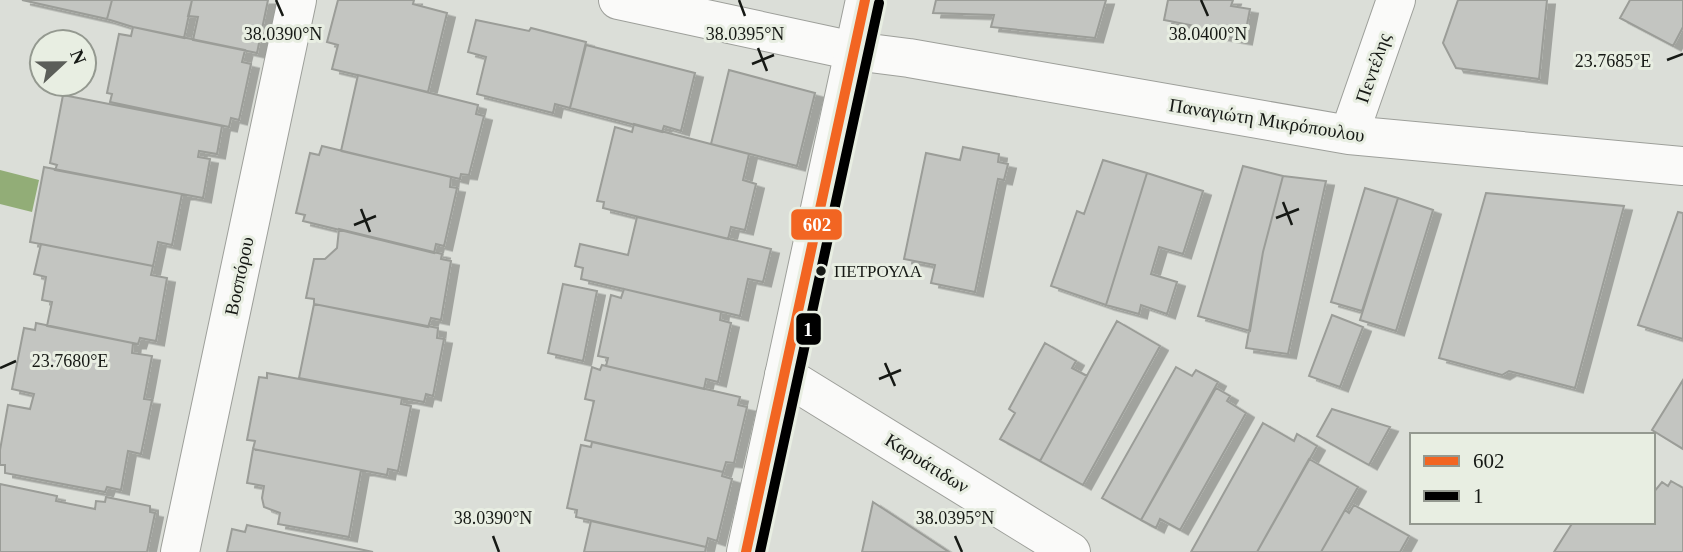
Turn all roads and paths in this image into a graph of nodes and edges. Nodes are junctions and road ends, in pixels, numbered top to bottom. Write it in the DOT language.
graph roads {
  1 [pos="297,0"];
  2 [pos="618,0"];
  3 [pos="865,0"];
  4 [pos="1396,0"];
  5 [pos="854,51"];
  6 [pos="1349,135"];
  7 [pos="1683,166"];
  8 [pos="784,375"];
  9 [pos="180,552"];
  10 [pos="746,552"];
  11 [pos="1071,552"];
  1 -- 9 [label="street, Βοσπόρου"];
  2 -- 5 [label="street, Παναγιώτη Μικρόπουλου"];
  3 -- 5 [label="street"];
  4 -- 6 [label="street, Πεντέλης"];
  5 -- 6 [label="street, Παναγιώτη Μικρόπουλου"];
  5 -- 8 [label="street"];
  6 -- 7 [label="street, Παναγιώτη Μικρόπουλου"];
  8 -- 10 [label="street"];
  8 -- 11 [label="street, Καρυάτιδων"];
}
